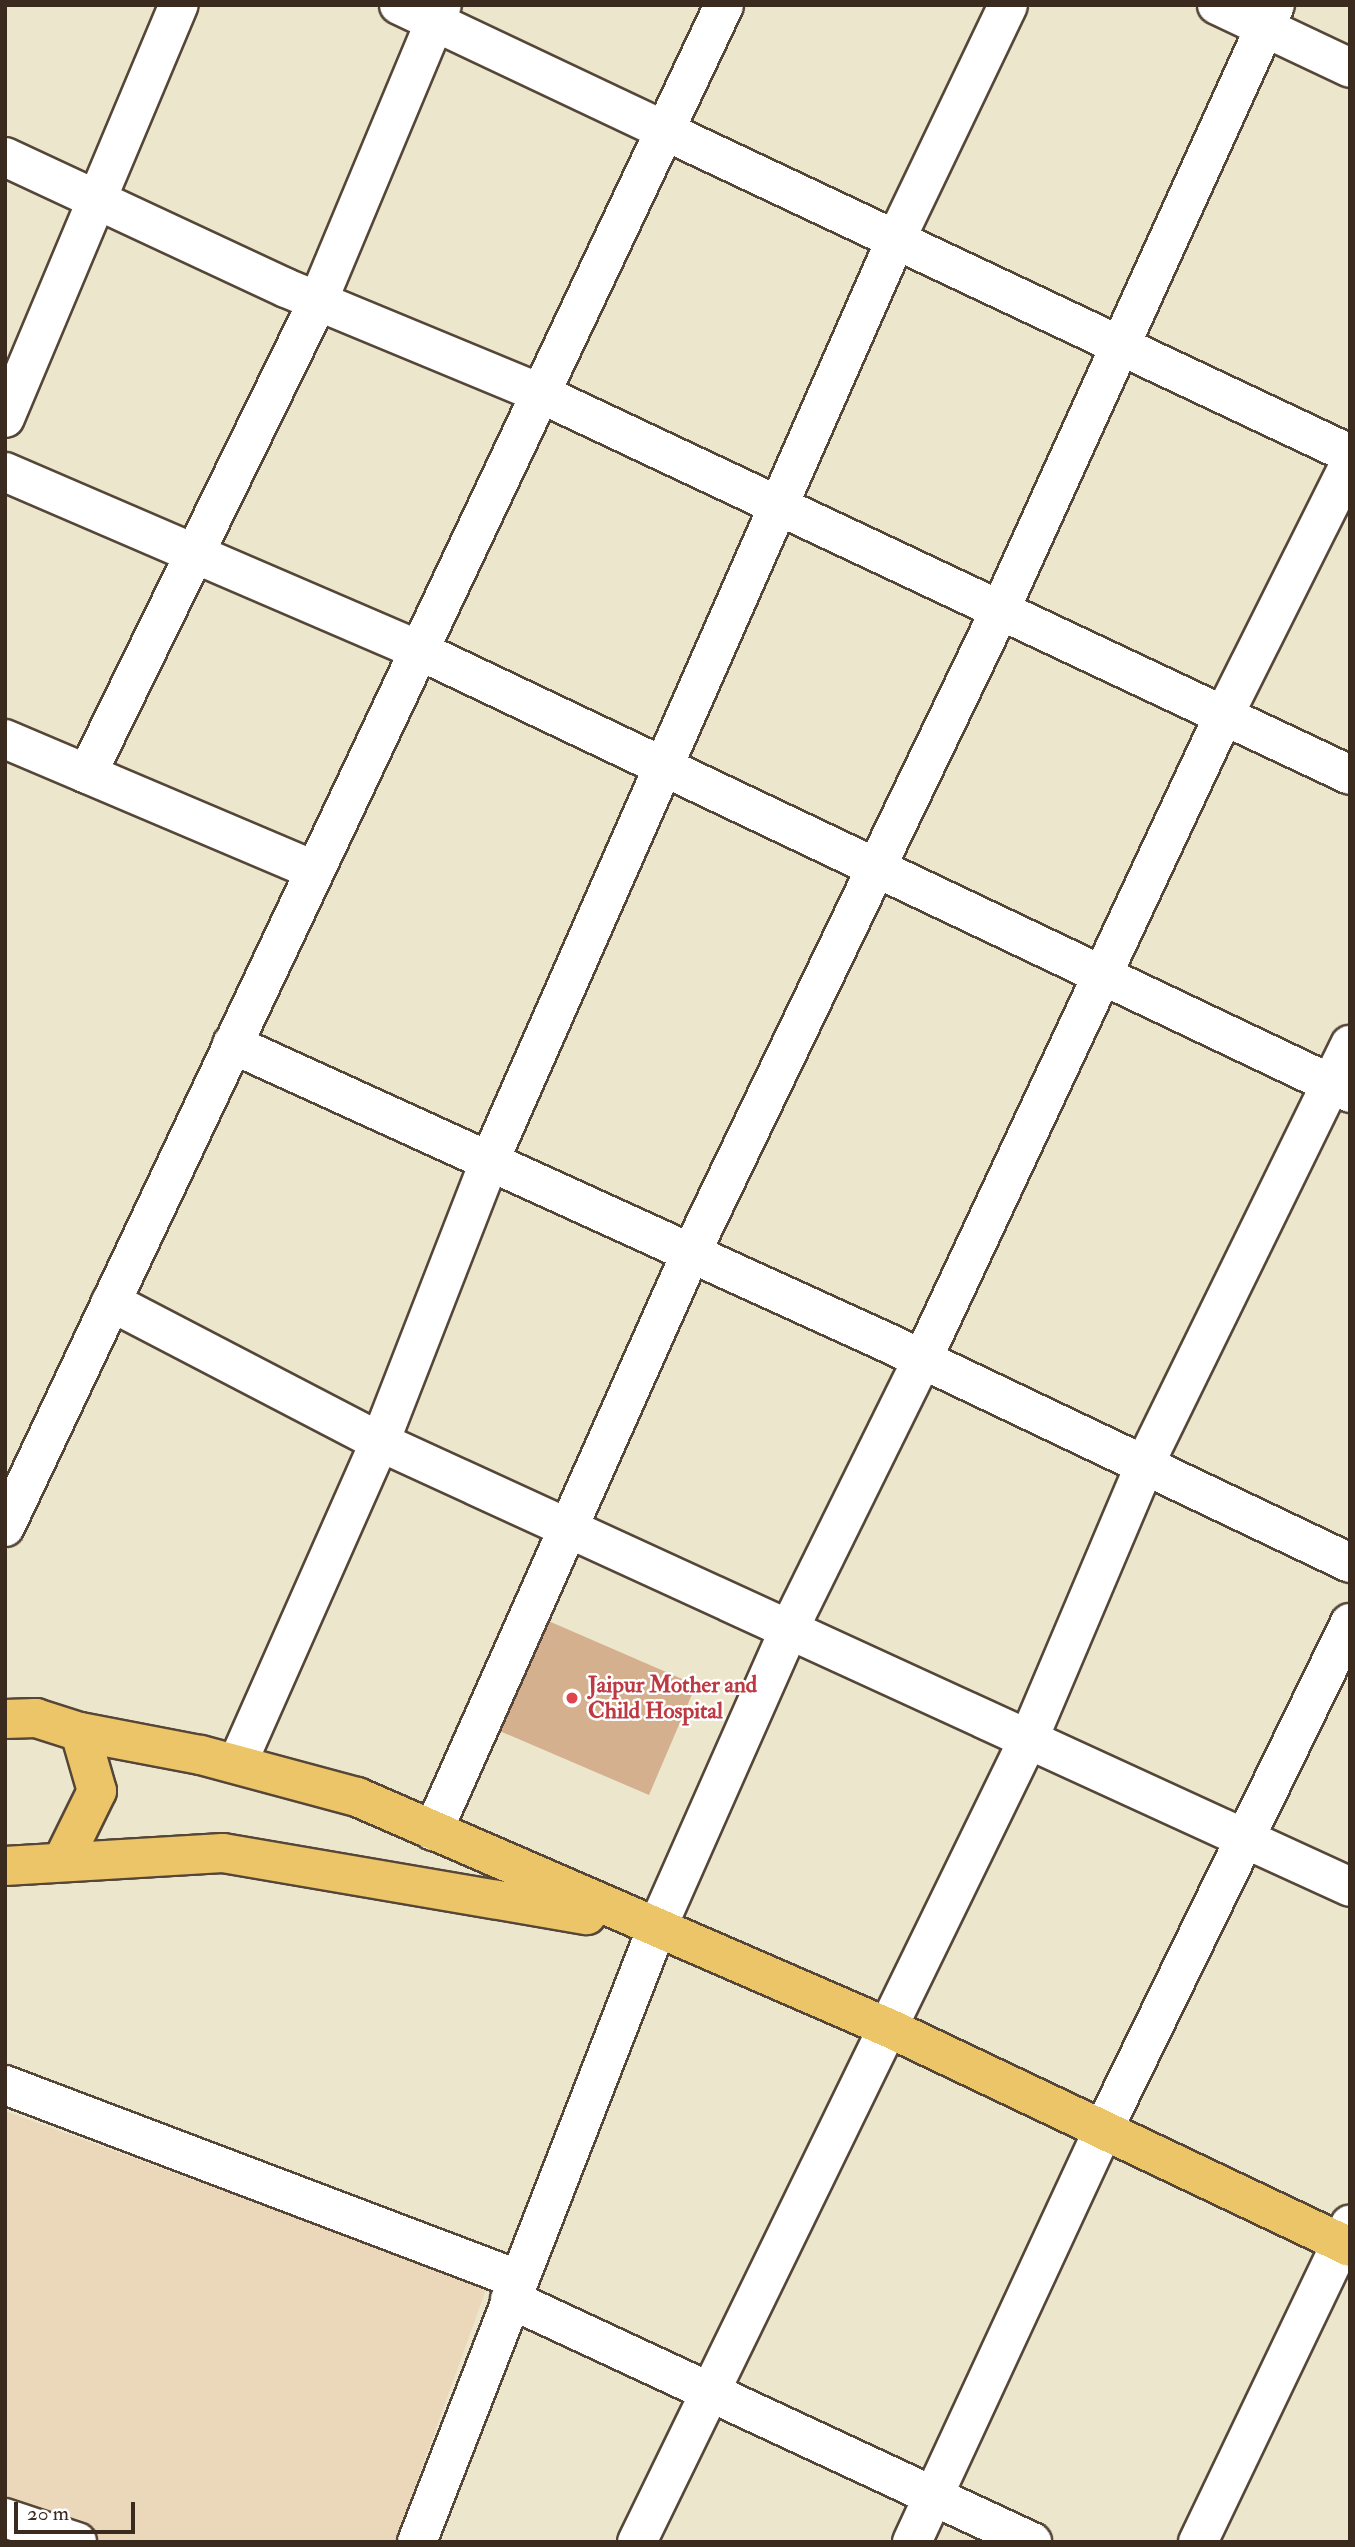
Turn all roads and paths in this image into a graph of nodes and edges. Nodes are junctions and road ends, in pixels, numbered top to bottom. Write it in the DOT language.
graph roads {
  1 [pos="179,5"];
  2 [pos="399,5"];
  3 [pos="724,5"];
  4 [pos="1008,5"];
  5 [pos="1217,5"];
  6 [pos="438,13"];
  7 [pos="1270,16"];
  8 [pos="1350,68"];
  9 [pos="663,130"];
  10 [pos="5,157"];
  11 [pos="98,200"];
  12 [pos="895,239"];
  13 [pos="318,302"];
  14 [pos="1121,346"];
  15 [pos="539,393"];
  16 [pos="5,418"];
  17 [pos="1350,453"];
  18 [pos="1350,463"];
  19 [pos="5,472"];
  20 [pos="780,505"];
  21 [pos="193,553"];
  22 [pos="1001,608"];
  23 [pos="418,650"];
  24 [pos="1224,715"];
  25 [pos="5,739"];
  26 [pos="664,767"];
  27 [pos="87,774"];
  28 [pos="1350,775"];
  29 [pos="874,867"];
  30 [pos="314,870"];
  31 [pos="1103,976"];
  32 [pos="232,1044"];
  33 [pos="1350,1045"];
  34 [pos="1341,1089"];
  35 [pos="489,1162"];
  36 [pos="691,1253"];
  37 [pos="111,1302"];
  38 [pos="922,1360"];
  39 [pos="380,1442"];
  40 [pos="1144,1465"];
  41 [pos="571,1526"];
  42 [pos="5,1527"];
  43 [pos="1350,1563"];
  44 [pos="1350,1623"];
  45 [pos="790,1627"];
  46 [pos="5,1719"];
  47 [pos="80,1732"];
  48 [pos="1030,1738"];
  49 [pos="237,1764"];
  50 [pos="433,1831"];
  51 [pos="1247,1839"];
  52 [pos="63,1860"];
  53 [pos="5,1866"];
  54 [pos="1350,1887"];
  55 [pos="647,1926"];
  56 [pos="891,2029"];
  57 [pos="5,2084"];
  58 [pos="1103,2130"];
  59 [pos="1347,2238"];
  60 [pos="514,2289"];
  61 [pos="708,2391"];
  62 [pos="934,2497"];
  63 [pos="5,2518"];
  64 [pos="77,2542"];
  65 [pos="417,2542"];
  66 [pos="637,2542"];
  67 [pos="912,2542"];
  68 [pos="1032,2542"];
  69 [pos="1198,2542"];
  1 -- 11 [label="street"];
  2 -- 6 [label="street"];
  3 -- 9 [label="street"];
  4 -- 12 [label="street"];
  5 -- 7 [label="street"];
  6 -- 9 [label="street"];
  6 -- 13 [label="street"];
  7 -- 8 [label="street"];
  7 -- 14 [label="street"];
  9 -- 12 [label="street"];
  9 -- 15 [label="street"];
  10 -- 11 [label="street"];
  11 -- 13 [label="street"];
  11 -- 16 [label="street"];
  12 -- 14 [label="street"];
  12 -- 20 [label="street"];
  13 -- 15 [label="street"];
  13 -- 21 [label="street"];
  14 -- 17 [label="street"];
  14 -- 22 [label="street"];
  15 -- 20 [label="street"];
  15 -- 23 [label="street"];
  18 -- 24 [label="street"];
  19 -- 21 [label="street"];
  20 -- 22 [label="street"];
  20 -- 26 [label="street"];
  21 -- 23 [label="street"];
  21 -- 27 [label="street"];
  22 -- 24 [label="street"];
  22 -- 29 [label="street"];
  23 -- 26 [label="street"];
  23 -- 30 [label="street"];
  24 -- 28 [label="street"];
  24 -- 31 [label="street"];
  25 -- 27 [label="street"];
  26 -- 29 [label="street"];
  26 -- 35 [label="street"];
  27 -- 30 [label="street"];
  29 -- 31 [label="street"];
  29 -- 36 [label="street"];
  30 -- 32 [label="street"];
  31 -- 34 [label="street"];
  31 -- 38 [label="street"];
  32 -- 35 [label="street"];
  32 -- 37 [label="street"];
  33 -- 34 [label="street"];
  34 -- 40 [label="street"];
  35 -- 36 [label="street"];
  35 -- 39 [label="street"];
  36 -- 38 [label="street"];
  36 -- 41 [label="street"];
  37 -- 39 [label="street"];
  37 -- 42 [label="street"];
  38 -- 40 [label="street"];
  38 -- 45 [label="street"];
  39 -- 41 [label="street"];
  39 -- 49 [label="street"];
  40 -- 43 [label="street"];
  40 -- 48 [label="street"];
  41 -- 45 [label="street"];
  41 -- 50 [label="street"];
  44 -- 51 [label="street"];
  45 -- 48 [label="street"];
  45 -- 55 [label="street"];
  46 -- 47 [label="main road"];
  47 -- 49 [label="main road"];
  47 -- 52 [label="main road"];
  48 -- 51 [label="street"];
  48 -- 56 [label="street"];
  49 -- 50 [label="main road"];
  50 -- 55 [label="main road"];
  51 -- 54 [label="street"];
  51 -- 58 [label="street"];
  52 -- 53 [label="main road"];
  52 -- 55 [label="main road"];
  55 -- 56 [label="main road"];
  55 -- 60 [label="street"];
  56 -- 58 [label="main road"];
  56 -- 61 [label="street"];
  57 -- 60 [label="street"];
  58 -- 59 [label="main road"];
  58 -- 62 [label="street"];
  59 -- 69 [label="street"];
  60 -- 61 [label="street"];
  60 -- 65 [label="street"];
  61 -- 62 [label="street"];
  61 -- 66 [label="street"];
  62 -- 67 [label="street"];
  62 -- 68 [label="street"];
  63 -- 64 [label="street"];
}
